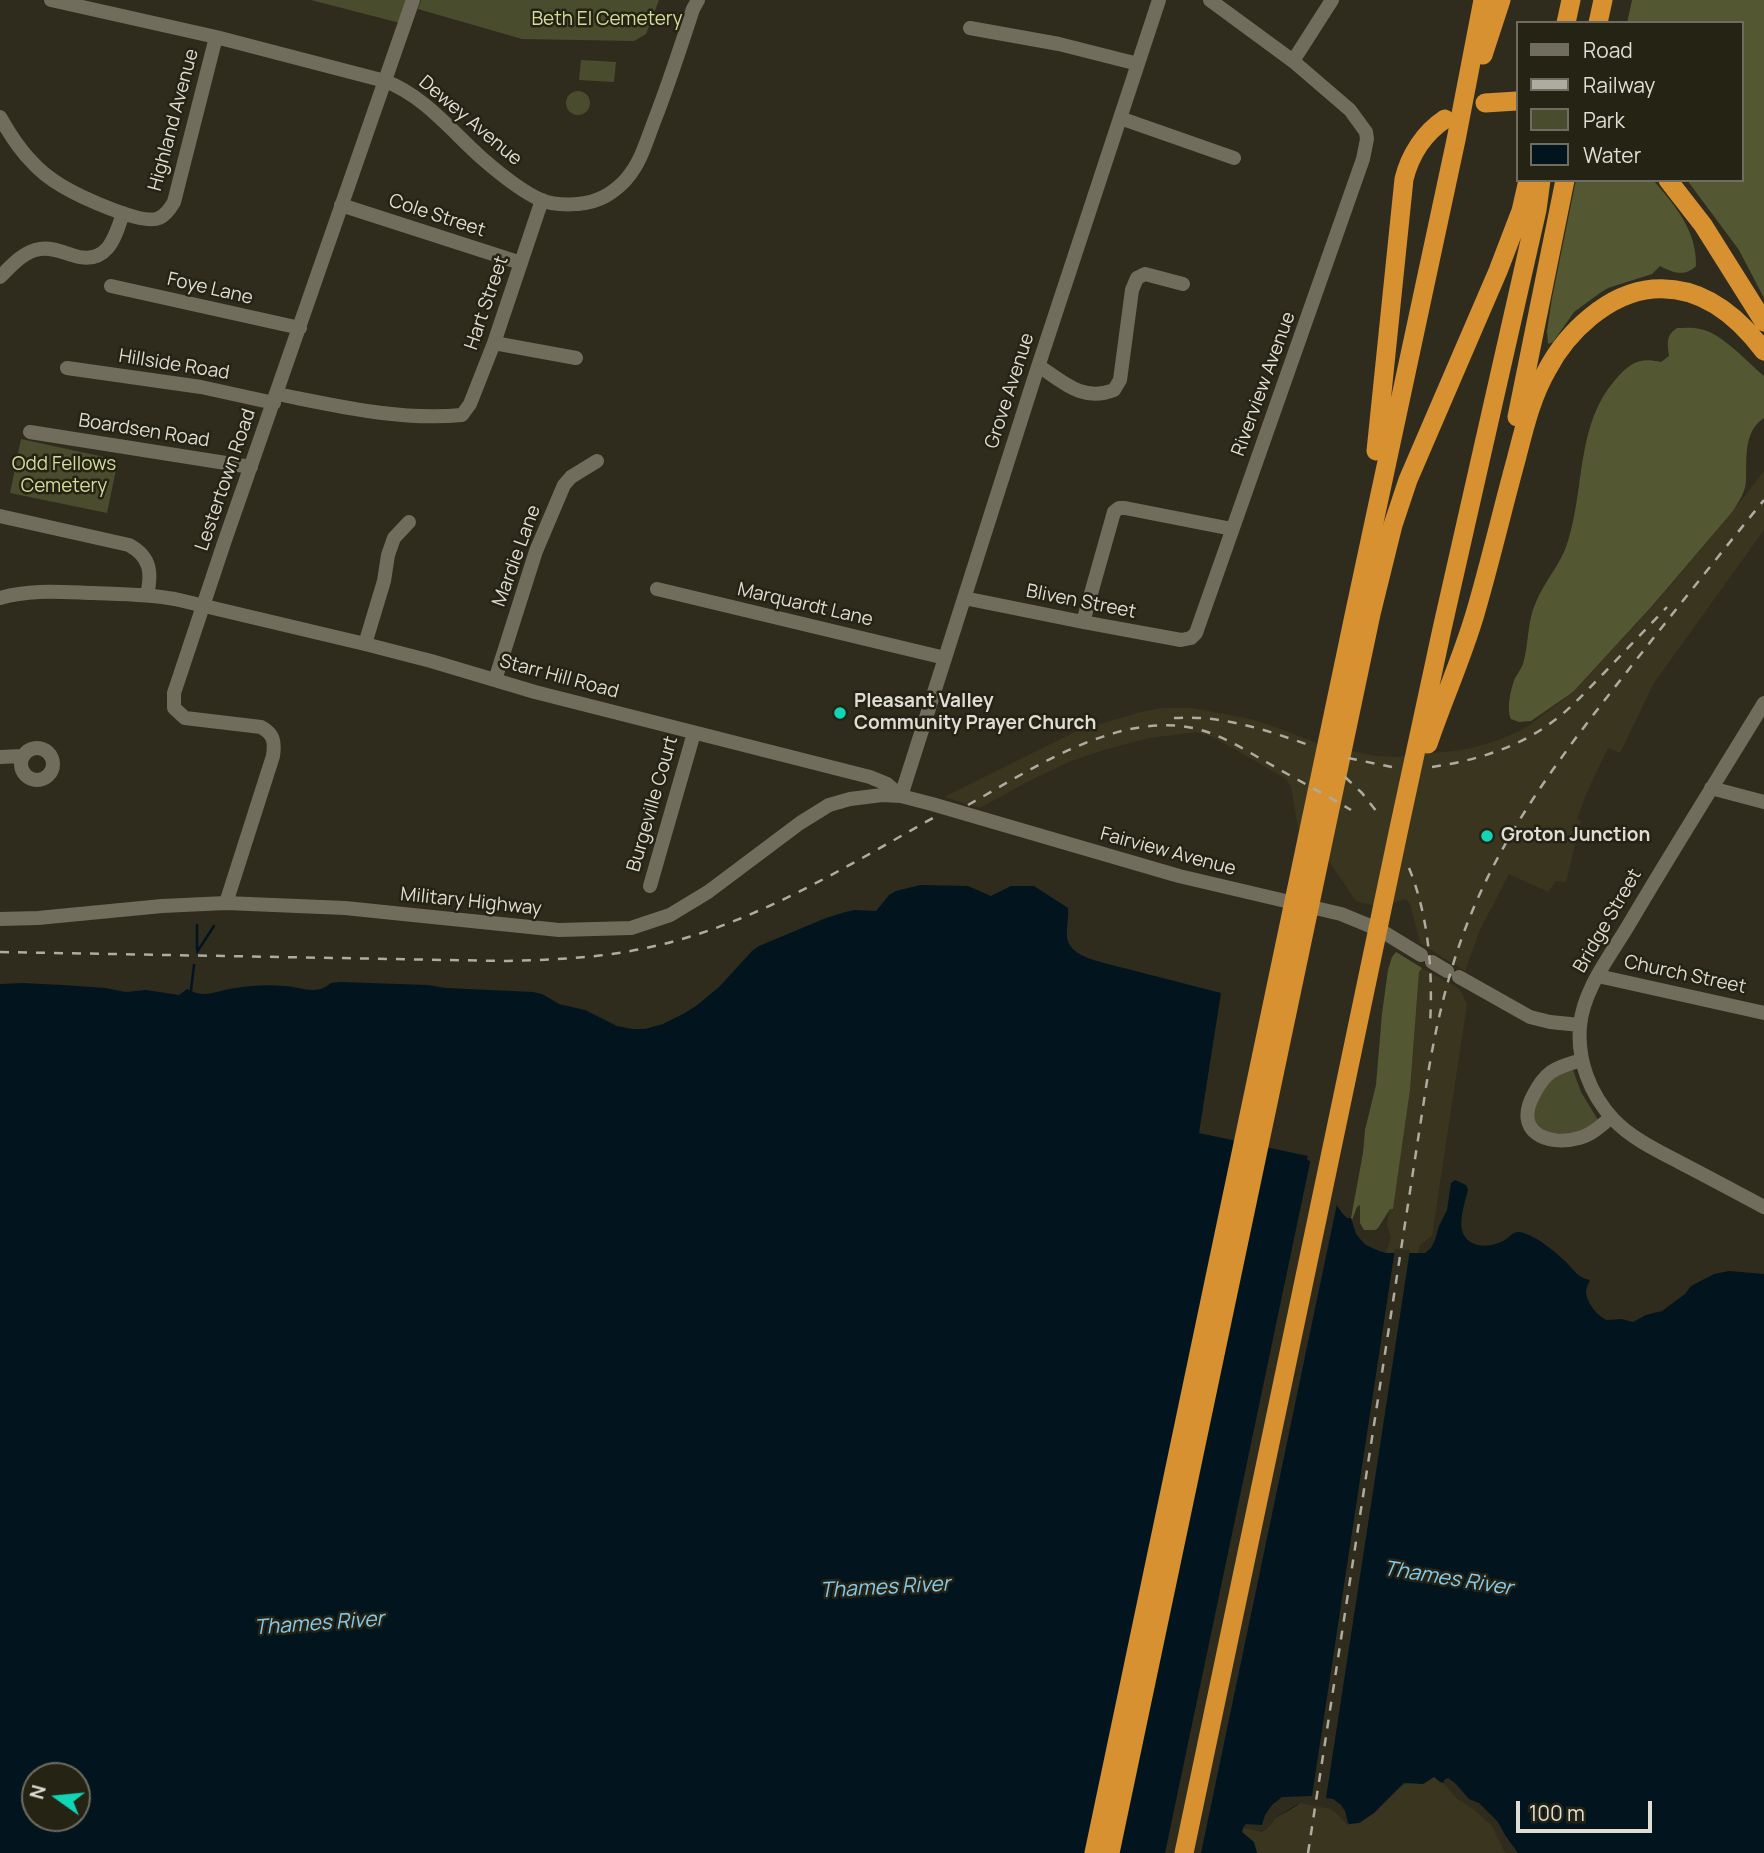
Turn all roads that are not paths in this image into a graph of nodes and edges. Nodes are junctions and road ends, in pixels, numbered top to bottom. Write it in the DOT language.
graph roads {
  1 [pos="51,0"];
  2 [pos="413,0"];
  3 [pos="698,0"];
  4 [pos="1159,0"];
  5 [pos="1210,0"];
  6 [pos="1332,0"];
  7 [pos="1483,0"];
  8 [pos="1501,0"];
  9 [pos="1563,0"];
  10 [pos="1571,0"];
  11 [pos="1603,0"];
  12 [pos="1565,21"];
  13 [pos="1566,21"];
  14 [pos="1598,21"];
  15 [pos="970,28"];
  16 [pos="216,37"];
  17 [pos="1293,61"];
  18 [pos="1138,64"];
  19 [pos="385,81"];
  20 [pos="1474,97"];
  21 [pos="1516,101"];
  22 [pos="0,117"];
  23 [pos="1120,118"];
  24 [pos="1454,131"];
  25 [pos="1234,159"];
  26 [pos="1528,182"];
  27 [pos="1541,182"];
  28 [pos="1565,182"];
  29 [pos="1670,182"];
  30 [pos="542,200"];
  31 [pos="341,205"];
  32 [pos="123,213"];
  33 [pos="521,263"];
  34 [pos="0,277"];
  35 [pos="1183,284"];
  36 [pos="111,286"];
  37 [pos="1764,322"];
  38 [pos="300,328"];
  39 [pos="494,343"];
  40 [pos="1764,351"];
  41 [pos="576,358"];
  42 [pos="1038,366"];
  43 [pos="67,368"];
  44 [pos="275,398"];
  45 [pos="462,415"];
  46 [pos="30,432"];
  47 [pos="597,461"];
  48 [pos="251,467"];
  49 [pos="1376,515"];
  50 [pos="0,516"];
  51 [pos="409,522"];
  52 [pos="1232,529"];
  53 [pos="1487,566"];
  54 [pos="657,589"];
  55 [pos="147,595"];
  56 [pos="0,598"];
  57 [pos="964,598"];
  58 [pos="203,607"];
  59 [pos="1363,612"];
  60 [pos="1083,622"];
  61 [pos="1191,638"];
  62 [pos="365,644"];
  63 [pos="945,658"];
  64 [pos="495,680"];
  65 [pos="1764,703"];
  66 [pos="694,733"];
  67 [pos="23,756"];
  68 [pos="0,757"];
  69 [pos="1711,788"];
  70 [pos="901,796"];
  71 [pos="1764,802"];
  72 [pos="1398,833"];
  73 [pos="650,886"];
  74 [pos="226,903"];
  75 [pos="0,919"];
  76 [pos="1598,976"];
  77 [pos="1764,1013"];
  78 [pos="1580,1025"];
  79 [pos="1582,1060"];
  80 [pos="1611,1118"];
  81 [pos="1764,1208"];
  82 [pos="1094,1853"];
  83 [pos="1110,1853"];
  84 [pos="1184,1853"];
  1 -- 16 [label="street, Dewey Avenue"];
  2 -- 19 [label="street, Lestertown Road"];
  3 -- 30 [label="street, Dewey Avenue"];
  4 -- 18 [label="street, Grove Avenue"];
  5 -- 17 [label="street"];
  6 -- 17 [label="street"];
  7 -- 20 [label="highway"];
  8 -- 20 [label="highway"];
  9 -- 12 [label="highway"];
  10 -- 13 [label="highway"];
  11 -- 14 [label="highway"];
  15 -- 18 [label="street"];
  16 -- 19 [label="street, Dewey Avenue"];
  16 -- 32 [label="street, Highland Avenue"];
  17 -- 52 [label="street, Riverview Avenue"];
  18 -- 23 [label="street, Grove Avenue"];
  19 -- 30 [label="street, Dewey Avenue"];
  19 -- 31 [label="street, Lestertown Road"];
  20 -- 21 [label="highway"];
  20 -- 24 [label="highway"];
  22 -- 32 [label="street, Highland Avenue"];
  23 -- 25 [label="street"];
  23 -- 42 [label="street, Grove Avenue"];
  24 -- 49 [label="highway"];
  24 -- 49 [label="highway"];
  26 -- 59 [label="highway"];
  27 -- 72 [label="highway"];
  28 -- 53 [label="highway"];
  29 -- 37 [label="highway"];
  30 -- 33 [label="street, Hart Street"];
  31 -- 33 [label="street, Cole Street"];
  31 -- 38 [label="street, Lestertown Road"];
  32 -- 34 [label="street"];
  33 -- 39 [label="street, Hart Street"];
  35 -- 42 [label="street"];
  36 -- 38 [label="street, Foye Lane"];
  38 -- 44 [label="street, Lestertown Road"];
  39 -- 41 [label="street"];
  39 -- 45 [label="street, Hart Street"];
  40 -- 53 [label="highway"];
  42 -- 57 [label="street, Grove Avenue"];
  43 -- 44 [label="street, Hillside Road"];
  44 -- 45 [label="street, Hillside Road"];
  44 -- 48 [label="street, Lestertown Road"];
  46 -- 48 [label="street, Boardsen Road"];
  47 -- 64 [label="street, Mardie Lane"];
  48 -- 58 [label="street, Lestertown Road"];
  49 -- 59 [label="highway"];
  50 -- 55 [label="street"];
  51 -- 62 [label="street"];
  52 -- 60 [label="street"];
  52 -- 61 [label="street, Riverview Avenue"];
  53 -- 72 [label="highway"];
  54 -- 63 [label="street, Marquardt Lane"];
  55 -- 56 [label="street, Starr Hill Road"];
  55 -- 58 [label="street, Starr Hill Road"];
  57 -- 60 [label="street, Bliven Street"];
  57 -- 63 [label="street, Grove Avenue"];
  58 -- 62 [label="street, Starr Hill Road"];
  58 -- 74 [label="street, Lestertown Road"];
  59 -- 82 [label="highway"];
  59 -- 83 [label="highway"];
  60 -- 61 [label="street, Bliven Street"];
  62 -- 64 [label="street, Starr Hill Road"];
  63 -- 70 [label="street, Grove Avenue"];
  64 -- 66 [label="street, Starr Hill Road"];
  65 -- 69 [label="street, Bridge Street"];
  66 -- 70 [label="street, Starr Hill Road"];
  66 -- 73 [label="street, Burgeville Court"];
  67 -- 68 [label="street"];
  69 -- 71 [label="street"];
  69 -- 76 [label="street, Bridge Street"];
  70 -- 74 [label="street, Military Highway"];
  70 -- 78 [label="street, Fairview Avenue"];
  72 -- 84 [label="highway"];
  74 -- 75 [label="street, Military Highway"];
  76 -- 77 [label="street, Church Street"];
  76 -- 78 [label="street, Bridge Street"];
  78 -- 79 [label="street, Bridge Street"];
  79 -- 80 [label="street, Bridge Street"];
  79 -- 80 [label="street"];
  80 -- 81 [label="street, Bridge Street"];
}
